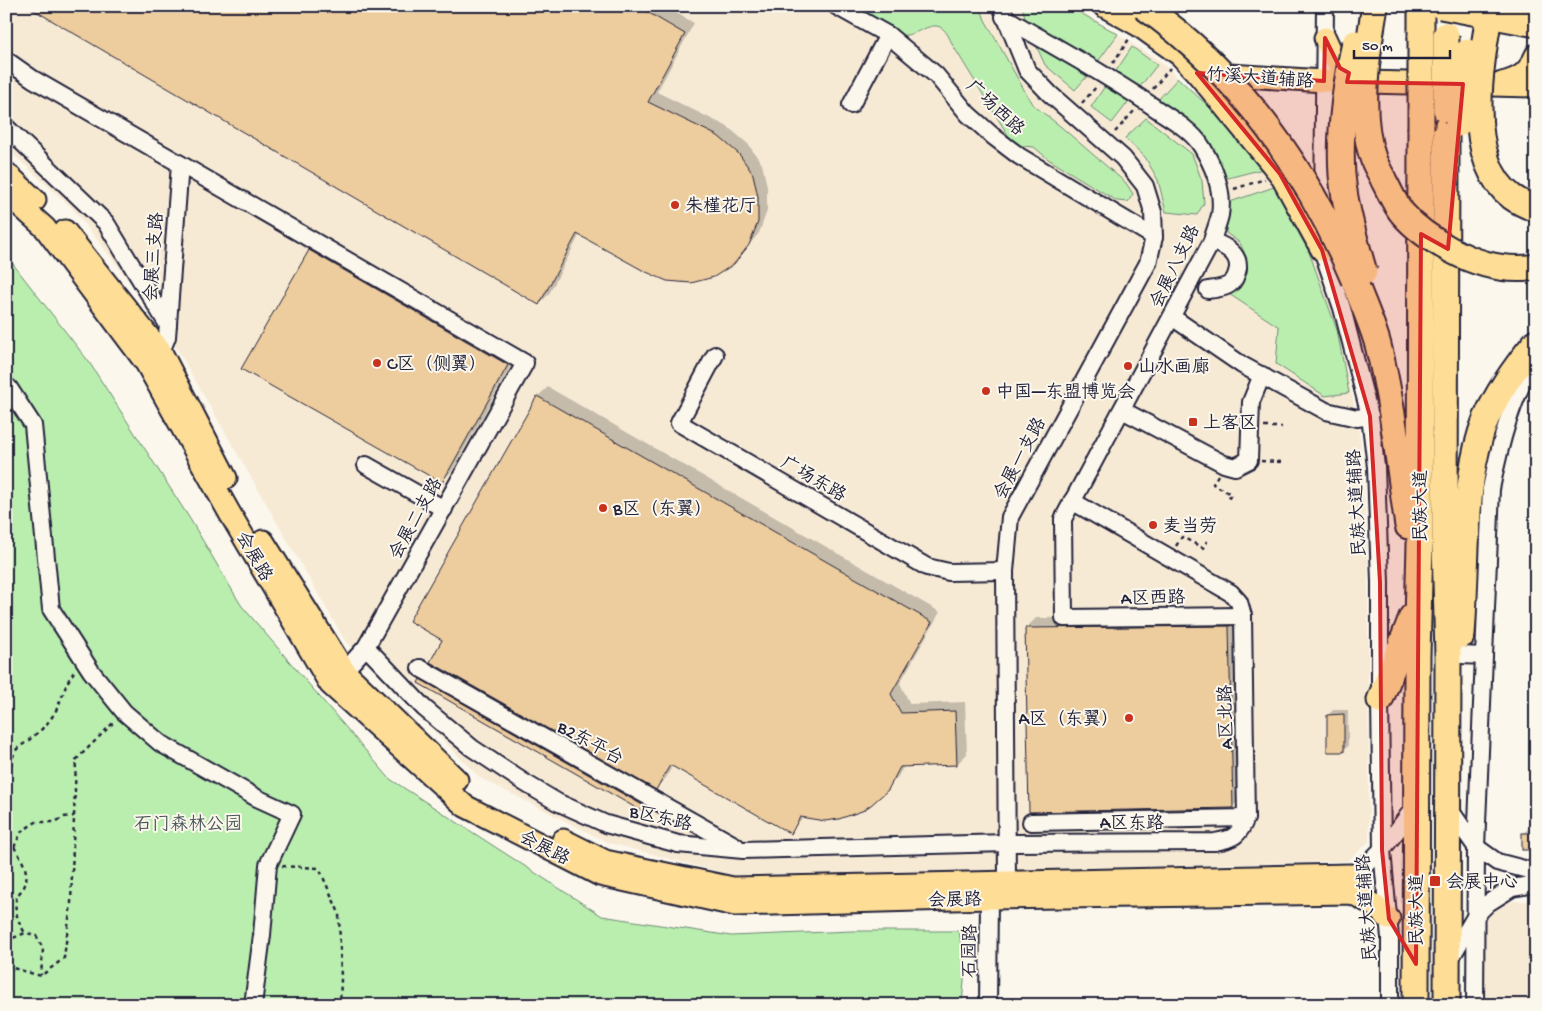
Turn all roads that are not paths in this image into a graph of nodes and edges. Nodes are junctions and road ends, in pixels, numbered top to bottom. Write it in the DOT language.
graph roads {
  1 [pos="836,6"];
  2 [pos="1104,6"];
  3 [pos="1143,6"];
  4 [pos="1325,6"];
  5 [pos="1362,6"];
  6 [pos="1375,6"];
  7 [pos="1422,6"];
  8 [pos="1441,6"];
  9 [pos="1446,6"];
  10 [pos="1474,6"];
  11 [pos="1479,6"];
  12 [pos="1491,6"];
  13 [pos="1005,10"];
  14 [pos="1536,11"];
  15 [pos="1536,24"];
  16 [pos="888,35"];
  17 [pos="1325,38"];
  18 [pos="1536,56"];
  19 [pos="6,60"];
  20 [pos="1197,74"];
  21 [pos="1324,81"];
  22 [pos="1380,82"];
  23 [pos="1495,85"];
  24 [pos="1536,86"];
  25 [pos="851,105"];
  26 [pos="6,127"];
  27 [pos="1452,127"];
  28 [pos="180,164"];
  29 [pos="6,173"];
  30 [pos="6,193"];
  31 [pos="1536,209"];
  32 [pos="1154,237"];
  33 [pos="1212,241"];
  34 [pos="1322,250"];
  35 [pos="1536,267"];
  36 [pos="1360,279"];
  37 [pos="1208,290"];
  38 [pos="1172,317"];
  39 [pos="168,325"];
  40 [pos="1536,342"];
  41 [pos="161,352"];
  42 [pos="715,355"];
  43 [pos="1536,357"];
  44 [pos="1262,376"];
  45 [pos="6,386"];
  46 [pos="1122,410"];
  47 [pos="1370,416"];
  48 [pos="366,465"];
  49 [pos="1072,501"];
  50 [pos="444,509"];
  51 [pos="1005,571"];
  52 [pos="1418,600"];
  53 [pos="1243,616"];
  54 [pos="1064,618"];
  55 [pos="366,647"];
  56 [pos="1472,655"];
  57 [pos="420,668"];
  58 [pos="338,678"];
  59 [pos="1380,700"];
  60 [pos="1416,805"];
  61 [pos="1447,805"];
  62 [pos="1246,818"];
  63 [pos="1031,822"];
  64 [pos="1007,843"];
  65 [pos="1476,847"];
  66 [pos="743,850"];
  67 [pos="1382,850"];
  68 [pos="1536,872"];
  69 [pos="1007,882"];
  70 [pos="1351,884"];
  71 [pos="1536,884"];
  72 [pos="989,898"];
  73 [pos="1476,915"];
  74 [pos="1389,919"];
  75 [pos="1416,964"];
  76 [pos="1447,965"];
  77 [pos="254,1005"];
  78 [pos="988,1005"];
  79 [pos="1390,1005"];
  80 [pos="1416,1005"];
  81 [pos="1446,1005"];
  82 [pos="1475,1005"];
  1 -- 16 [label="street, 广场西路"];
  2 -- 20 [label="main road, 竹溪大道辅路"];
  3 -- 36 [label="highway, bridge"];
  4 -- 17 [label="street, 民族大道辅路"];
  5 -- 36 [label="highway, bridge"];
  6 -- 35 [label="highway, bridge"];
  7 -- 52 [label="highway, 民族大道, bridge"];
  8 -- 15 [label="highway, bridge"];
  9 -- 27 [label="highway, bridge"];
  10 -- 27 [label="highway, bridge"];
  11 -- 14 [label="highway"];
  12 -- 31 [label="highway, bridge"];
  13 -- 32 [label="street, 会展一支路"];
  13 -- 33 [label="street, 会展八支路"];
  16 -- 25 [label="street"];
  16 -- 32 [label="street, 广场西路"];
  17 -- 21 [label="street, 民族大道辅路"];
  17 -- 22 [label="main road"];
  18 -- 23 [label="main road"];
  19 -- 28 [label="street"];
  20 -- 21 [label="main road, 竹溪大道辅路"];
  20 -- 34 [label="main road"];
  21 -- 22 [label="main road, 竹溪大道辅路"];
  21 -- 34 [label="street, 民族大道辅路"];
  22 -- 23 [label="main road, 竹溪大道辅路"];
  23 -- 24 [label="main road, 竹溪大道辅路"];
  26 -- 39 [label="street"];
  27 -- 61 [label="highway, 民族大道"];
  28 -- 39 [label="street, 会展三支路"];
  28 -- 50 [label="street, 会展二支路"];
  29 -- 41 [label="main road, 会展路"];
  30 -- 58 [label="main road, 会展路"];
  32 -- 51 [label="street, 会展一支路"];
  33 -- 37 [label="street"];
  33 -- 38 [label="street, 会展八支路"];
  34 -- 47 [label="street, 民族大道辅路"];
  36 -- 52 [label="highway"];
  38 -- 44 [label="street"];
  38 -- 46 [label="street, 会展八支路"];
  39 -- 41 [label="street, 会展三支路"];
  40 -- 56 [label="highway"];
  41 -- 58 [label="main road, 会展路"];
  42 -- 51 [label="street, 广场东路"];
  43 -- 56 [label="street"];
  44 -- 46 [label="street"];
  44 -- 47 [label="street"];
  45 -- 77 [label="street"];
  46 -- 49 [label="street, 会展八支路"];
  47 -- 59 [label="street, 民族大道辅路"];
  48 -- 50 [label="street"];
  49 -- 53 [label="street"];
  49 -- 54 [label="street, 会展八支路"];
  50 -- 55 [label="street, 会展二支路"];
  51 -- 64 [label="street, 会展一支路"];
  52 -- 59 [label="highway"];
  52 -- 60 [label="highway, 民族大道"];
  53 -- 54 [label="street, A区西路"];
  53 -- 62 [label="street, A区北路"];
  55 -- 58 [label="street, 会展二支路"];
  55 -- 66 [label="street, B区东路"];
  56 -- 61 [label="highway"];
  56 -- 65 [label="street"];
  57 -- 66 [label="street, B2东平台"];
  58 -- 69 [label="main road, 会展路"];
  58 -- 72 [label="main road, 会展路"];
  59 -- 67 [label="street, 民族大道辅路"];
  60 -- 67 [label="street"];
  60 -- 75 [label="highway, 民族大道"];
  61 -- 65 [label="street"];
  61 -- 76 [label="highway, 民族大道"];
  62 -- 63 [label="street"];
  62 -- 64 [label="street, A区东路"];
  64 -- 66 [label="street, B区东路"];
  64 -- 69 [label="street, 会展一支路"];
  65 -- 68 [label="street"];
  65 -- 73 [label="street"];
  67 -- 70 [label="street"];
  67 -- 74 [label="street, 民族大道辅路"];
  69 -- 70 [label="main road, 会展路"];
  69 -- 72 [label="street"];
  70 -- 72 [label="main road, 会展路"];
  70 -- 74 [label="main road"];
  71 -- 73 [label="street"];
  72 -- 78 [label="street, 石园路"];
  73 -- 76 [label="street"];
  73 -- 82 [label="street"];
  74 -- 75 [label="street"];
  74 -- 79 [label="street, 民族大道辅路"];
  75 -- 80 [label="highway, 民族大道"];
  76 -- 81 [label="highway, 民族大道"];
}
